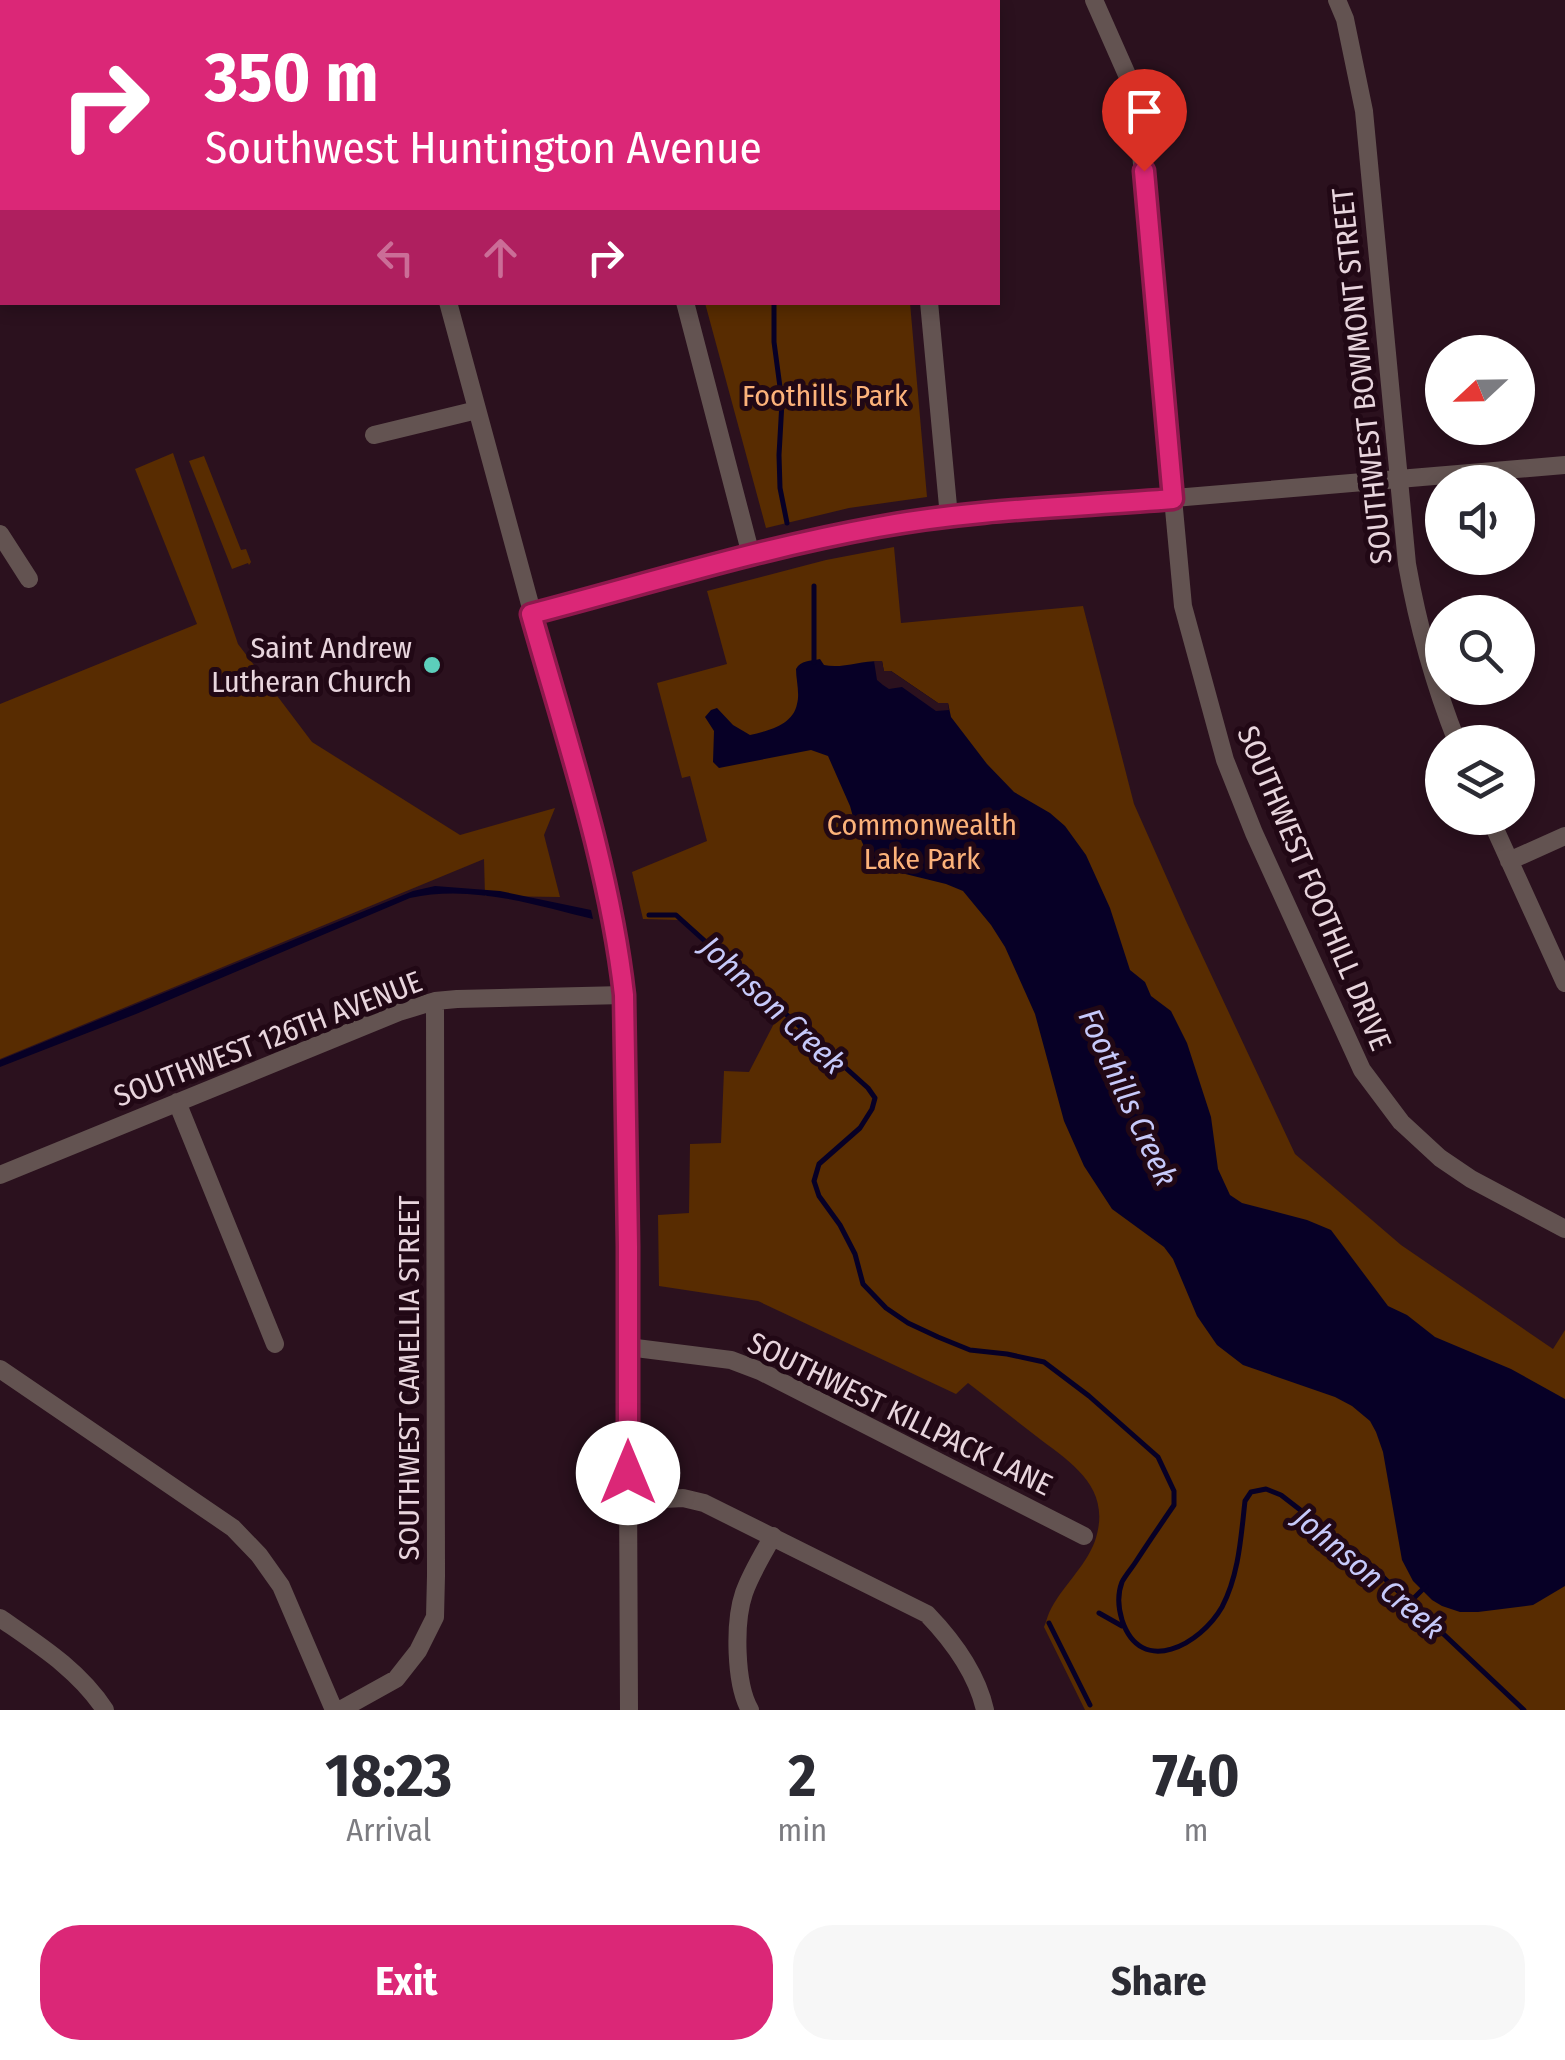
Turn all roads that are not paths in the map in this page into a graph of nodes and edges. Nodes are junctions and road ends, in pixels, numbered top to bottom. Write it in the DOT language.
graph roads {
  1 [pos="1094,0"];
  2 [pos="1338,0"];
  3 [pos="449,305"];
  4 [pos="686,305"];
  5 [pos="929,305"];
  6 [pos="477,410"];
  7 [pos="374,435"];
  8 [pos="1565,465"];
  9 [pos="1397,480"];
  10 [pos="1173,499"];
  11 [pos="949,517"];
  12 [pos="0,534"];
  13 [pos="751,556"];
  14 [pos="29,579"];
  15 [pos="531,614"];
  16 [pos="1450,725"];
  17 [pos="1498,835"];
  18 [pos="1565,836"];
  19 [pos="1509,861"];
  20 [pos="1565,983"];
  21 [pos="624,995"];
  22 [pos="435,1001"];
  23 [pos="177,1102"];
  24 [pos="0,1175"];
  25 [pos="1565,1229"];
  26 [pos="276,1344"];
  27 [pos="628,1347"];
  28 [pos="0,1369"];
  29 [pos="628,1501"];
  30 [pos="773,1536"];
  31 [pos="1084,1536"];
  32 [pos="0,1618"];
  33 [pos="105,1710"];
  34 [pos="337,1710"];
  35 [pos="629,1710"];
  36 [pos="750,1710"];
  37 [pos="985,1710"];
  1 -- 10 [label="street, SOUTHWEST FOOTHILL DRIVE"];
  2 -- 9 [label="street, SOUTHWEST BOWMONT STREET"];
  3 -- 6 [label="street"];
  4 -- 13 [label="street"];
  5 -- 11 [label="street"];
  6 -- 7 [label="street"];
  6 -- 15 [label="street"];
  8 -- 9 [label="street"];
  9 -- 10 [label="street"];
  9 -- 16 [label="street, SOUTHWEST BOWMONT STREET"];
  10 -- 11 [label="street"];
  10 -- 25 [label="street, SOUTHWEST FOOTHILL DRIVE"];
  11 -- 13 [label="street"];
  12 -- 14 [label="street"];
  13 -- 15 [label="street"];
  15 -- 21 [label="street"];
  17 -- 19 [label="street"];
  18 -- 19 [label="street"];
  19 -- 20 [label="street"];
  21 -- 22 [label="street, SOUTHWEST 126TH AVENUE"];
  21 -- 27 [label="street"];
  22 -- 23 [label="street, SOUTHWEST 126TH AVENUE"];
  22 -- 34 [label="street, SOUTHWEST CAMELLIA STREET"];
  23 -- 24 [label="street, SOUTHWEST 126TH AVENUE"];
  23 -- 26 [label="street"];
  27 -- 29 [label="street"];
  27 -- 31 [label="street, SOUTHWEST KILLPACK LANE"];
  28 -- 34 [label="street"];
  29 -- 30 [label="street"];
  29 -- 35 [label="street"];
  30 -- 36 [label="street"];
  30 -- 37 [label="street"];
  32 -- 33 [label="street"];
}
